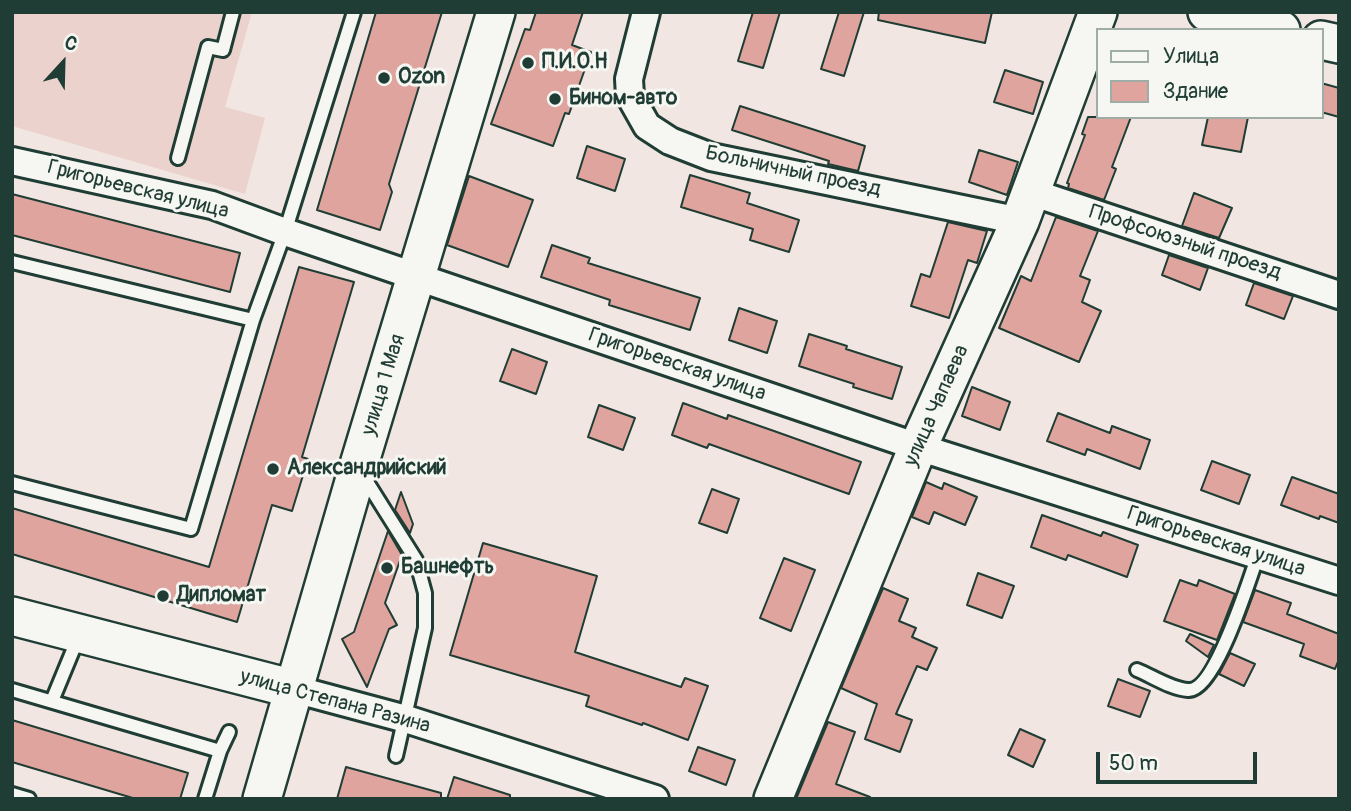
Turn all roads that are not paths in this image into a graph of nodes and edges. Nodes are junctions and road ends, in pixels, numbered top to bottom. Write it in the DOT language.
graph roads {
  1 [pos="233,12"];
  2 [pos="354,12"];
  3 [pos="496,12"];
  4 [pos="646,12"];
  5 [pos="1098,12"];
  6 [pos="1229,15"];
  7 [pos="1274,28"];
  8 [pos="178,158"];
  9 [pos="12,161"];
  10 [pos="1026,206"];
  11 [pos="285,232"];
  12 [pos="12,262"];
  13 [pos="417,277"];
  14 [pos="1339,295"];
  15 [pos="253,320"];
  16 [pos="918,447"];
  17 [pos="358,468"];
  18 [pos="12,483"];
  19 [pos="1258,555"];
  20 [pos="1339,581"];
  21 [pos="12,616"];
  22 [pos="80,634"];
  23 [pos="1137,670"];
  24 [pos="294,689"];
  25 [pos="12,690"];
  26 [pos="52,701"];
  27 [pos="406,719"];
  28 [pos="229,732"];
  29 [pos="220,751"];
  30 [pos="396,756"];
  31 [pos="12,794"];
  32 [pos="29,799"];
  33 [pos="205,799"];
  34 [pos="262,799"];
  35 [pos="655,799"];
  36 [pos="773,799"];
  1 -- 8 [label="lane"];
  2 -- 11 [label="lane"];
  3 -- 13 [label="main road, улица 1 Мая"];
  4 -- 10 [label="street, Больничный проезд"];
  5 -- 10 [label="main road, улица Чапаева"];
  6 -- 7 [label="main road"];
  9 -- 11 [label="street, Григорьевская улица"];
  10 -- 14 [label="street, Профсоюзный проезд"];
  10 -- 16 [label="main road, улица Чапаева"];
  11 -- 13 [label="street, Григорьевская улица"];
  11 -- 15 [label="lane"];
  12 -- 15 [label="lane"];
  13 -- 16 [label="street, Григорьевская улица"];
  13 -- 17 [label="main road, улица 1 Мая"];
  15 -- 18 [label="lane"];
  16 -- 19 [label="street, Григорьевская улица"];
  16 -- 36 [label="main road, улица Чапаева"];
  17 -- 24 [label="main road, улица 1 Мая"];
  17 -- 27 [label="lane"];
  19 -- 20 [label="street, Григорьевская улица"];
  19 -- 23 [label="lane"];
  21 -- 22 [label="main road, улица Степана Разина"];
  22 -- 24 [label="main road, улица Степана Разина"];
  22 -- 26 [label="lane"];
  24 -- 27 [label="street, улица Степана Разина"];
  24 -- 34 [label="main road, улица 1 Мая"];
  25 -- 26 [label="lane"];
  26 -- 29 [label="lane"];
  27 -- 30 [label="lane"];
  27 -- 35 [label="street, улица Степана Разина"];
  28 -- 29 [label="lane"];
  29 -- 33 [label="lane"];
  31 -- 32 [label="lane"];
}
